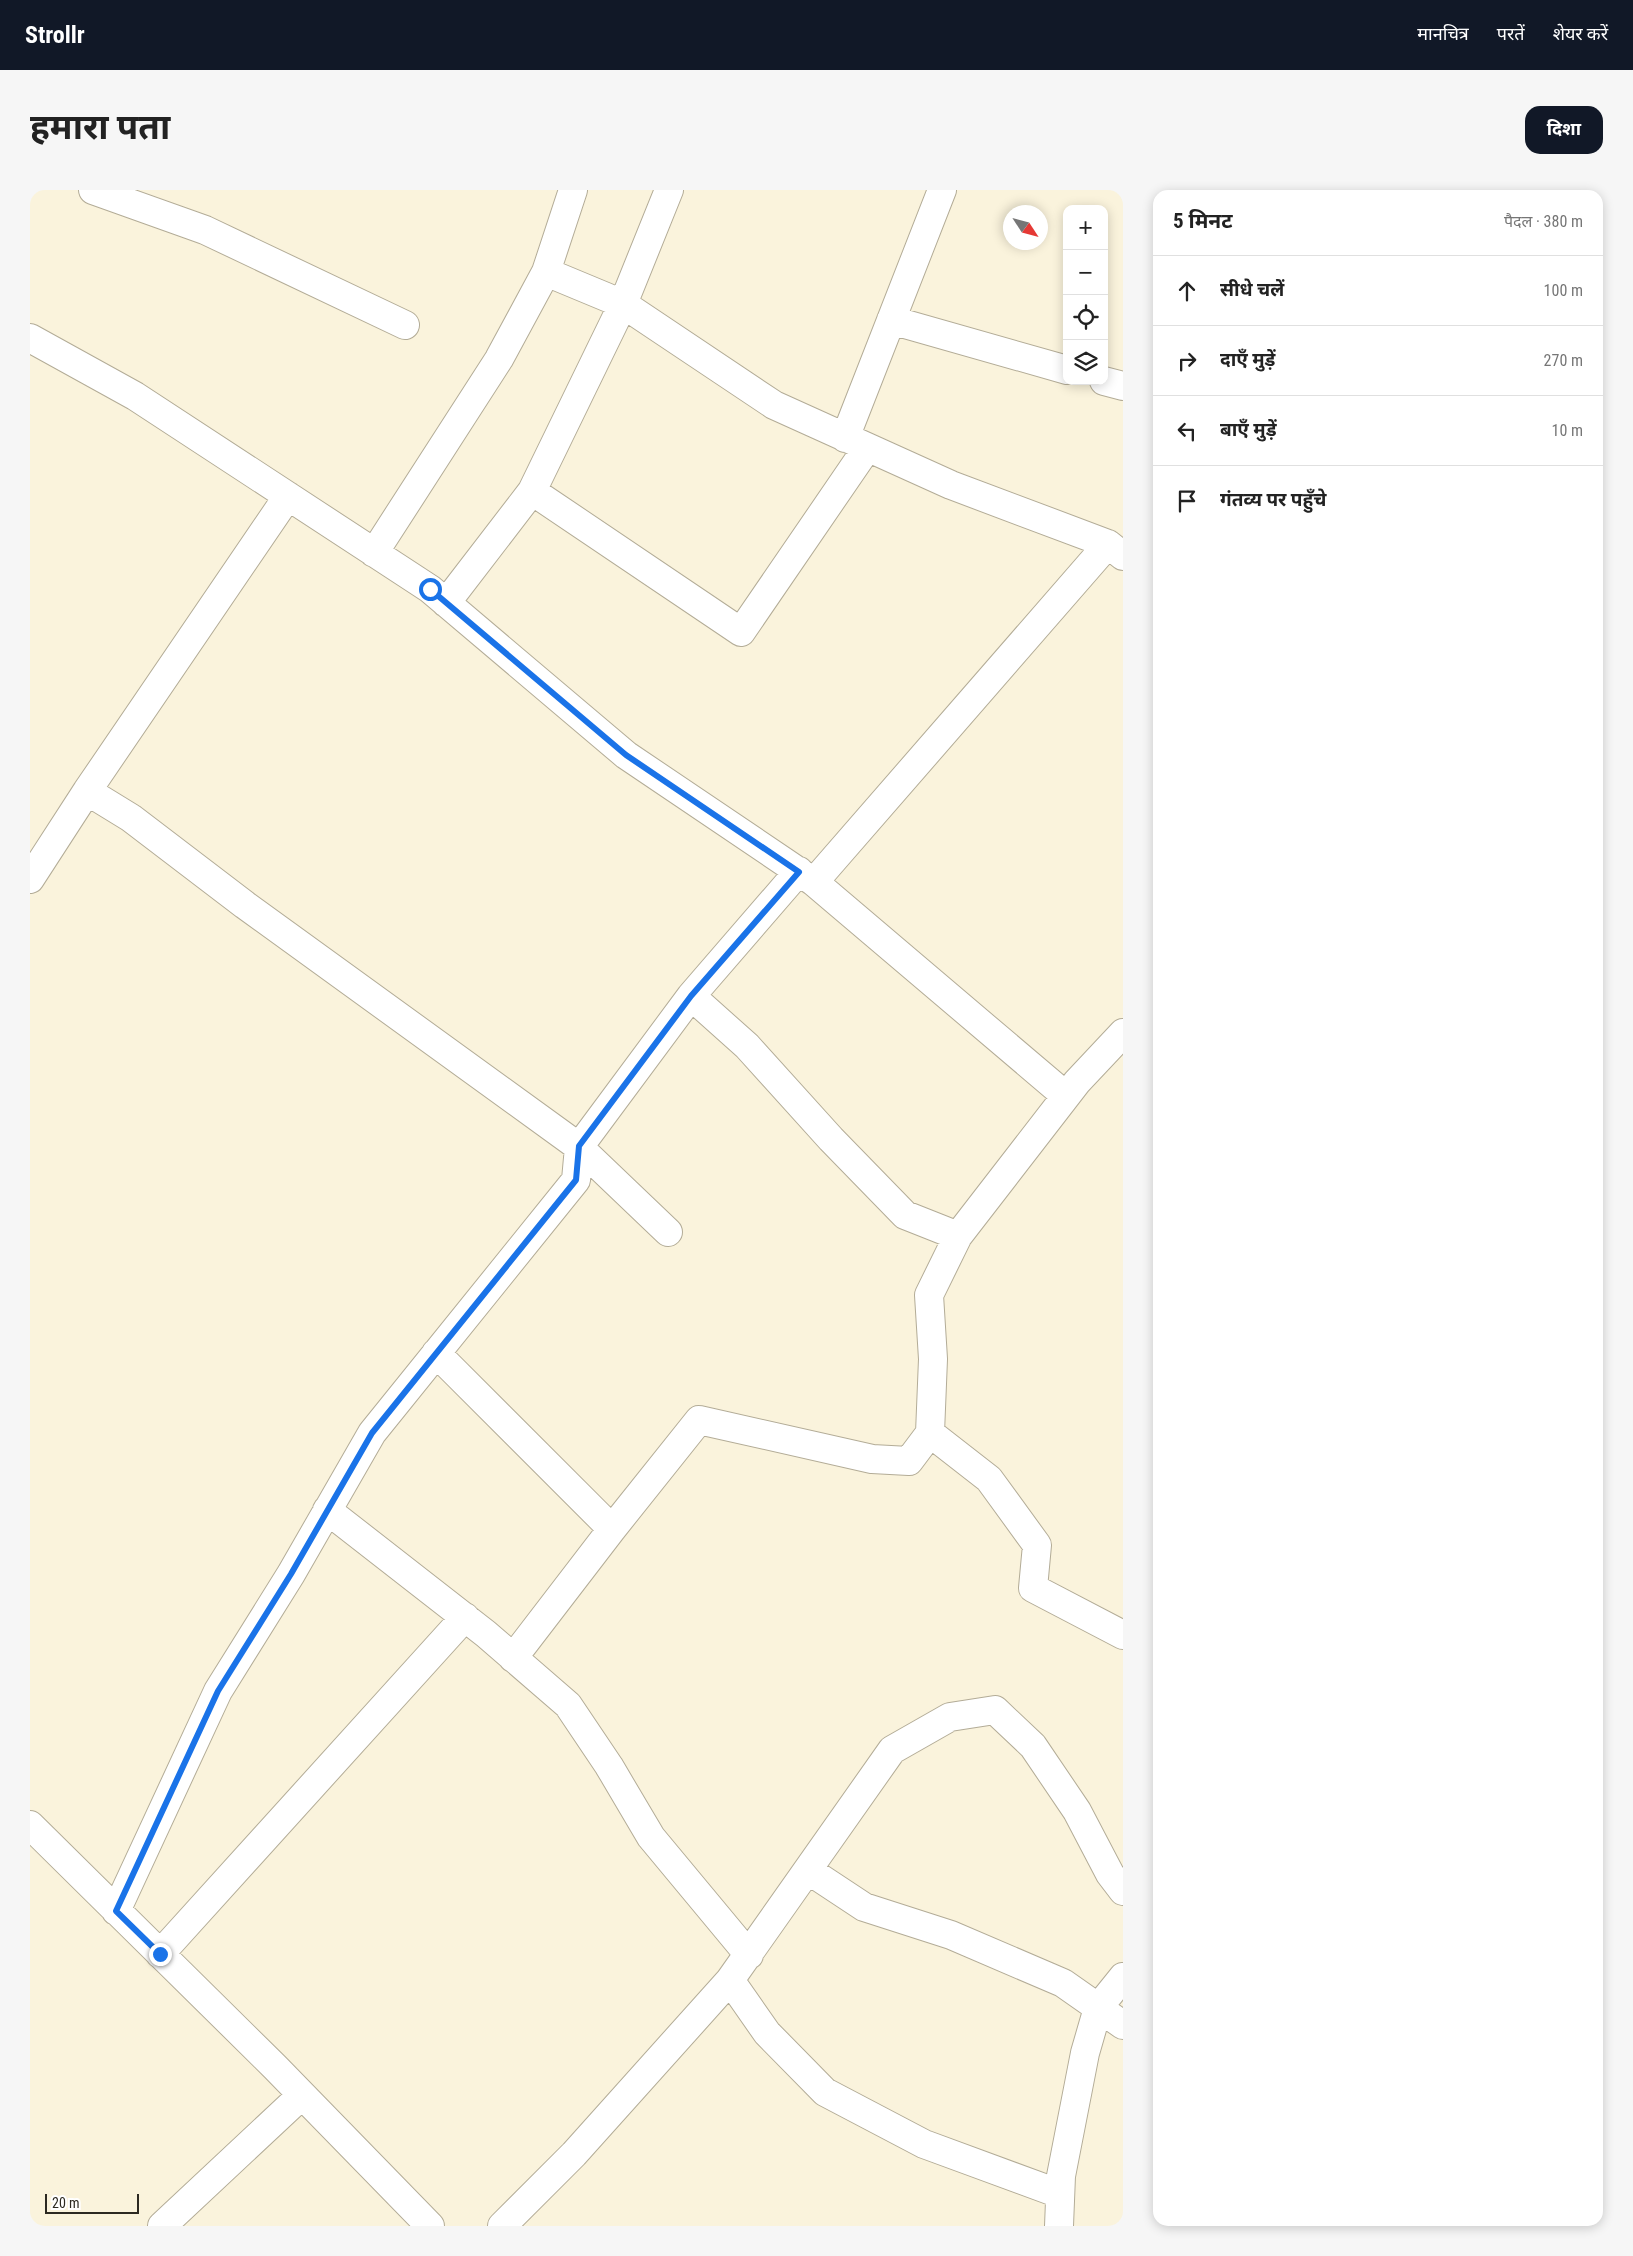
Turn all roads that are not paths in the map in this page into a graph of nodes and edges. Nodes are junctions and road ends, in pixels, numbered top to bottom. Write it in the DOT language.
graph roads {
  1 [pos="93,190"];
  2 [pos="573,190"];
  3 [pos="669,190"];
  4 [pos="936,192"];
  5 [pos="546,272"];
  6 [pos="623,304"];
  7 [pos="891,320"];
  8 [pos="405,325"];
  9 [pos="30,338"];
  10 [pos="1063,369"];
  11 [pos="1108,382"];
  12 [pos="1123,386"];
  13 [pos="856,443"];
  14 [pos="532,491"];
  15 [pos="288,496"];
  16 [pos="1116,550"];
  17 [pos="374,553"];
  18 [pos="446,603"];
  19 [pos="87,791"];
  20 [pos="807,877"];
  21 [pos="30,879"];
  22 [pos="691,996"];
  23 [pos="1123,1033"];
  24 [pos="1066,1096"];
  25 [pos="579,1146"];
  26 [pos="668,1232"];
  27 [pos="958,1236"];
  28 [pos="436,1353"];
  29 [pos="930,1434"];
  30 [pos="327,1510"];
  31 [pos="612,1529"];
  32 [pos="465,1617"];
  33 [pos="1123,1635"];
  34 [pos="514,1658"];
  35 [pos="30,1825"];
  36 [pos="808,1870"];
  37 [pos="1123,1891"];
  38 [pos="116,1911"];
  39 [pos="160,1954"];
  40 [pos="749,1955"];
  41 [pos="1123,1977"];
  42 [pos="730,1980"];
  43 [pos="1098,2008"];
  44 [pos="1123,2025"];
  45 [pos="302,2095"];
  46 [pos="1060,2194"];
  47 [pos="162,2226"];
  48 [pos="430,2226"];
  49 [pos="502,2226"];
  50 [pos="1059,2226"];
  1 -- 8 [label="street"];
  2 -- 5 [label="street"];
  3 -- 6 [label="street"];
  4 -- 7 [label="street"];
  5 -- 6 [label="street"];
  5 -- 17 [label="street"];
  6 -- 13 [label="street"];
  6 -- 14 [label="street"];
  7 -- 10 [label="street"];
  7 -- 13 [label="street"];
  9 -- 15 [label="street"];
  11 -- 12 [label="street"];
  13 -- 14 [label="street"];
  13 -- 16 [label="street"];
  14 -- 18 [label="street"];
  15 -- 17 [label="street"];
  15 -- 19 [label="street"];
  16 -- 20 [label="street"];
  17 -- 18 [label="street"];
  18 -- 20 [label="street"];
  19 -- 21 [label="street"];
  19 -- 25 [label="street"];
  20 -- 22 [label="street"];
  20 -- 24 [label="street"];
  22 -- 25 [label="street"];
  22 -- 27 [label="street"];
  23 -- 24 [label="street"];
  24 -- 27 [label="street"];
  25 -- 26 [label="street"];
  25 -- 28 [label="street"];
  27 -- 29 [label="street"];
  28 -- 30 [label="street"];
  28 -- 31 [label="street"];
  29 -- 31 [label="street"];
  29 -- 33 [label="street"];
  30 -- 32 [label="street"];
  30 -- 38 [label="street"];
  31 -- 34 [label="street"];
  32 -- 34 [label="street"];
  32 -- 39 [label="street"];
  34 -- 40 [label="street"];
  35 -- 38 [label="street"];
  36 -- 37 [label="street"];
  36 -- 40 [label="street"];
  36 -- 43 [label="street"];
  38 -- 39 [label="street"];
  39 -- 45 [label="street"];
  40 -- 42 [label="street"];
  41 -- 43 [label="street"];
  42 -- 46 [label="street"];
  42 -- 49 [label="street"];
  43 -- 44 [label="street"];
  43 -- 46 [label="street"];
  45 -- 47 [label="street"];
  45 -- 48 [label="street"];
  46 -- 50 [label="street"];
}
